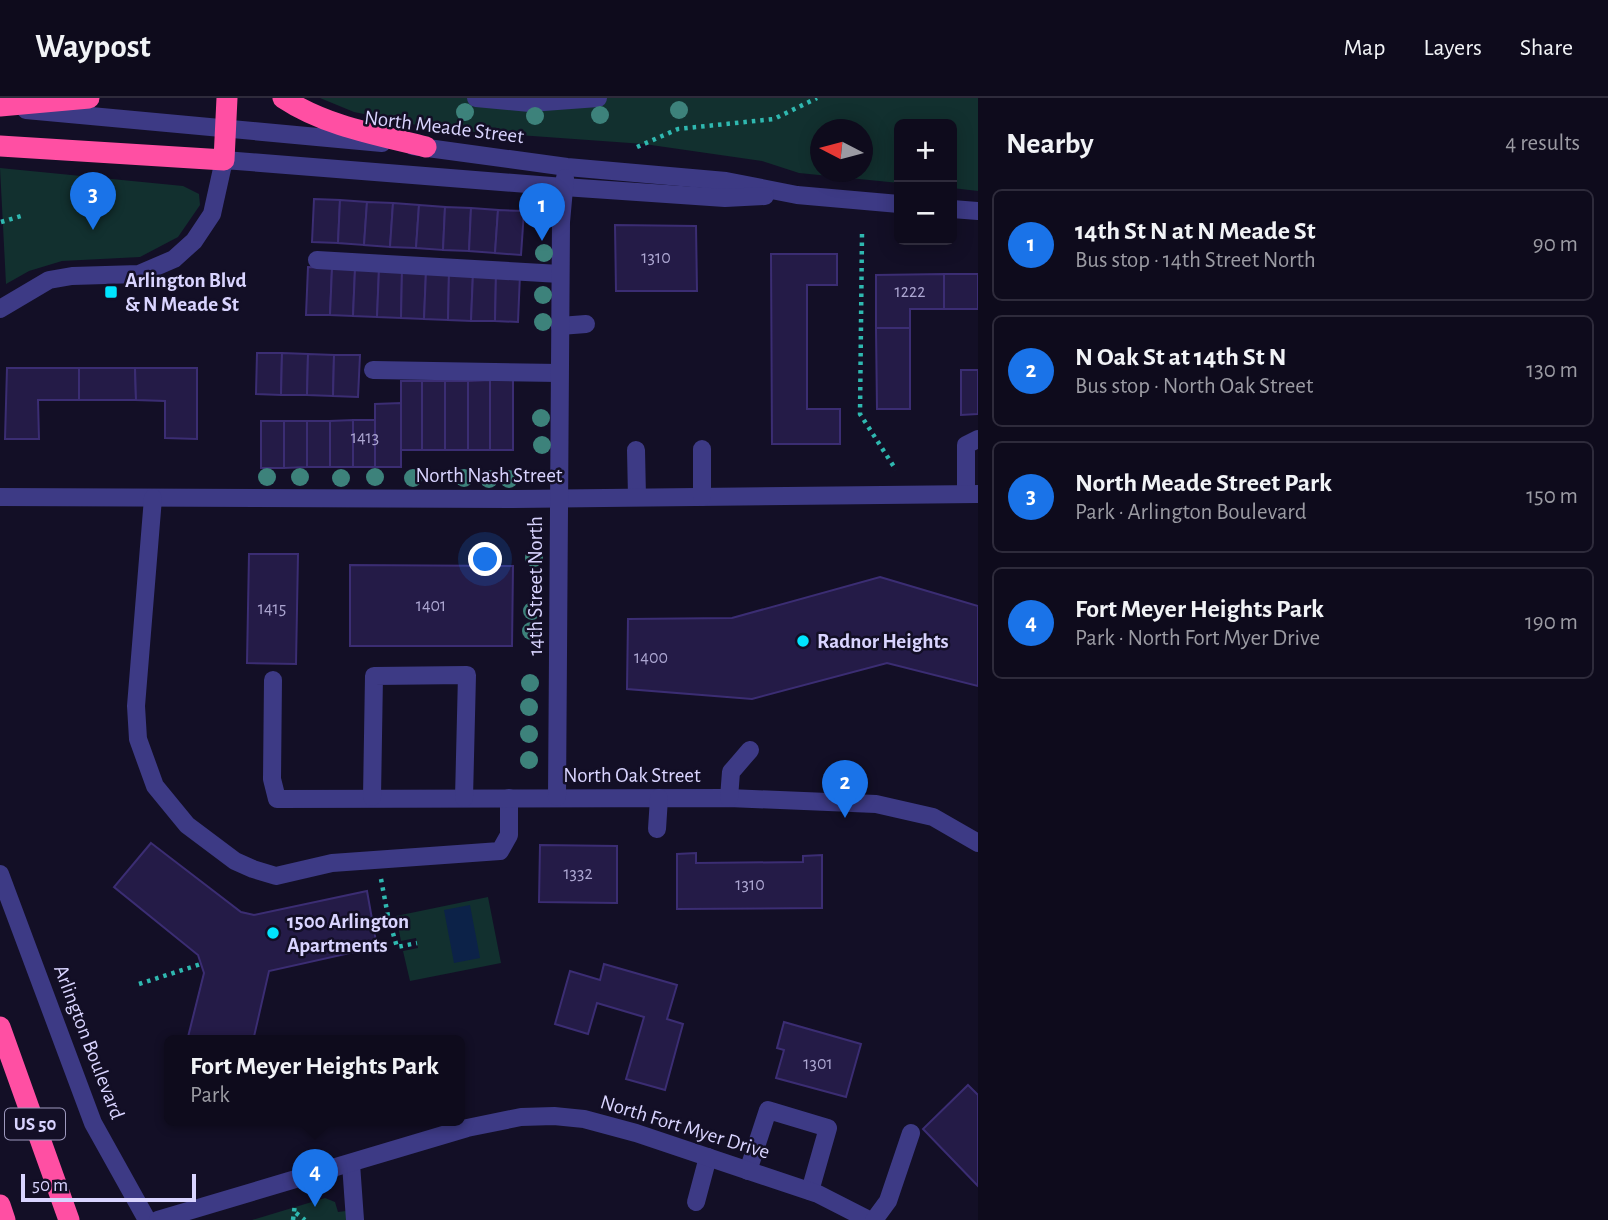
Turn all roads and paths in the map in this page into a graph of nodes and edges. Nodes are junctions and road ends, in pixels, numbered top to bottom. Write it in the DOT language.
graph roads {
  1 [pos="89,98"];
  2 [pos="228,98"];
  3 [pos="283,98"];
  4 [pos="475,98"];
  5 [pos="598,98"];
  6 [pos="817,98"];
  7 [pos="0,106"];
  8 [pos="226,130"];
  9 [pos="0,146"];
  10 [pos="637,147"];
  11 [pos="426,148"];
  12 [pos="223,160"];
  13 [pos="567,166"];
  14 [pos="564,187"];
  15 [pos="797,195"];
  16 [pos="894,204"];
  17 [pos="957,209"];
  18 [pos="978,211"];
  19 [pos="21,216"];
  20 [pos="1,222"];
  21 [pos="862,234"];
  22 [pos="317,260"];
  23 [pos="561,274"];
  24 [pos="0,309"];
  25 [pos="586,324"];
  26 [pos="560,326"];
  27 [pos="373,370"];
  28 [pos="559,373"];
  29 [pos="978,439"];
  30 [pos="702,449"];
  31 [pos="636,450"];
  32 [pos="897,470"];
  33 [pos="972,494"];
  34 [pos="0,497"];
  35 [pos="637,497"];
  36 [pos="702,497"];
  37 [pos="153,498"];
  38 [pos="558,498"];
  39 [pos="273,680"];
  40 [pos="750,750"];
  41 [pos="372,797"];
  42 [pos="557,797"];
  43 [pos="464,798"];
  44 [pos="509,798"];
  45 [pos="659,798"];
  46 [pos="729,798"];
  47 [pos="657,829"];
  48 [pos="978,843"];
  49 [pos="0,874"];
  50 [pos="382,884"];
  51 [pos="388,916"];
  52 [pos="372,919"];
  53 [pos="417,943"];
  54 [pos="201,964"];
  55 [pos="139,984"];
  56 [pos="0,1027"];
  57 [pos="911,1133"];
  58 [pos="708,1157"];
  59 [pos="351,1164"];
  60 [pos="748,1171"];
  61 [pos="810,1191"];
  62 [pos="695,1202"];
  63 [pos="295,1204"];
  64 [pos="0,1205"];
  65 [pos="296,1213"];
  66 [pos="5,1220"];
  67 [pos="69,1220"];
  68 [pos="148,1220"];
  69 [pos="158,1220"];
  70 [pos="293,1220"];
  71 [pos="305,1220"];
  72 [pos="355,1220"];
  73 [pos="871,1220"];
  1 -- 7 [label="highway"];
  2 -- 8 [label="highway"];
  3 -- 11 [label="highway"];
  4 -- 5 [label="street"];
  6 -- 10 [label="path"];
  7 -- 8 [label="street, North Meade Street"];
  8 -- 11 [label="street, North Meade Street"];
  8 -- 12 [label="highway"];
  9 -- 12 [label="highway, North Meade Street"];
  11 -- 13 [label="street, North Meade Street"];
  12 -- 14 [label="street, North Meade Street"];
  12 -- 24 [label="street"];
  13 -- 14 [label="street, 14th Street North"];
  13 -- 15 [label="street, North Meade Street"];
  14 -- 15 [label="street, North Meade Street"];
  14 -- 23 [label="street, 14th Street North"];
  15 -- 16 [label="street, North Meade Street"];
  17 -- 18 [label="street"];
  19 -- 20 [label="path"];
  21 -- 32 [label="path"];
  22 -- 23 [label="street"];
  23 -- 26 [label="street, 14th Street North"];
  25 -- 26 [label="street"];
  26 -- 28 [label="street, 14th Street North"];
  27 -- 28 [label="street"];
  28 -- 38 [label="street, 14th Street North"];
  29 -- 33 [label="street"];
  30 -- 36 [label="street"];
  31 -- 35 [label="street"];
  33 -- 36 [label="street, North Nash Street"];
  34 -- 37 [label="street, North Nash Street"];
  35 -- 36 [label="street, North Nash Street"];
  35 -- 38 [label="street, North Nash Street"];
  37 -- 38 [label="street, North Nash Street"];
  37 -- 44 [label="street"];
  38 -- 42 [label="street, 14th Street North"];
  39 -- 41 [label="street, North Oak Street"];
  40 -- 46 [label="street"];
  41 -- 43 [label="street, North Oak Street"];
  41 -- 43 [label="street"];
  42 -- 44 [label="street, North Oak Street"];
  42 -- 45 [label="street, North Oak Street"];
  43 -- 44 [label="street, North Oak Street"];
  45 -- 46 [label="street, North Oak Street"];
  45 -- 47 [label="street"];
  46 -- 48 [label="street, North Oak Street"];
  49 -- 68 [label="street, Arlington Boulevard"];
  50 -- 51 [label="path"];
  51 -- 52 [label="path"];
  51 -- 53 [label="path"];
  54 -- 55 [label="path"];
  56 -- 67 [label="highway, US 50"];
  57 -- 73 [label="street"];
  58 -- 59 [label="street, North Fort Myer Drive"];
  58 -- 60 [label="street, North Fort Myer Drive"];
  58 -- 62 [label="street"];
  59 -- 69 [label="street, North Fort Myer Drive"];
  59 -- 72 [label="street"];
  60 -- 61 [label="street, North Fort Myer Drive"];
  60 -- 61 [label="street"];
  61 -- 73 [label="street, North Fort Myer Drive"];
  63 -- 65 [label="path"];
  64 -- 66 [label="highway"];
  65 -- 70 [label="path"];
  65 -- 71 [label="path"];
}
